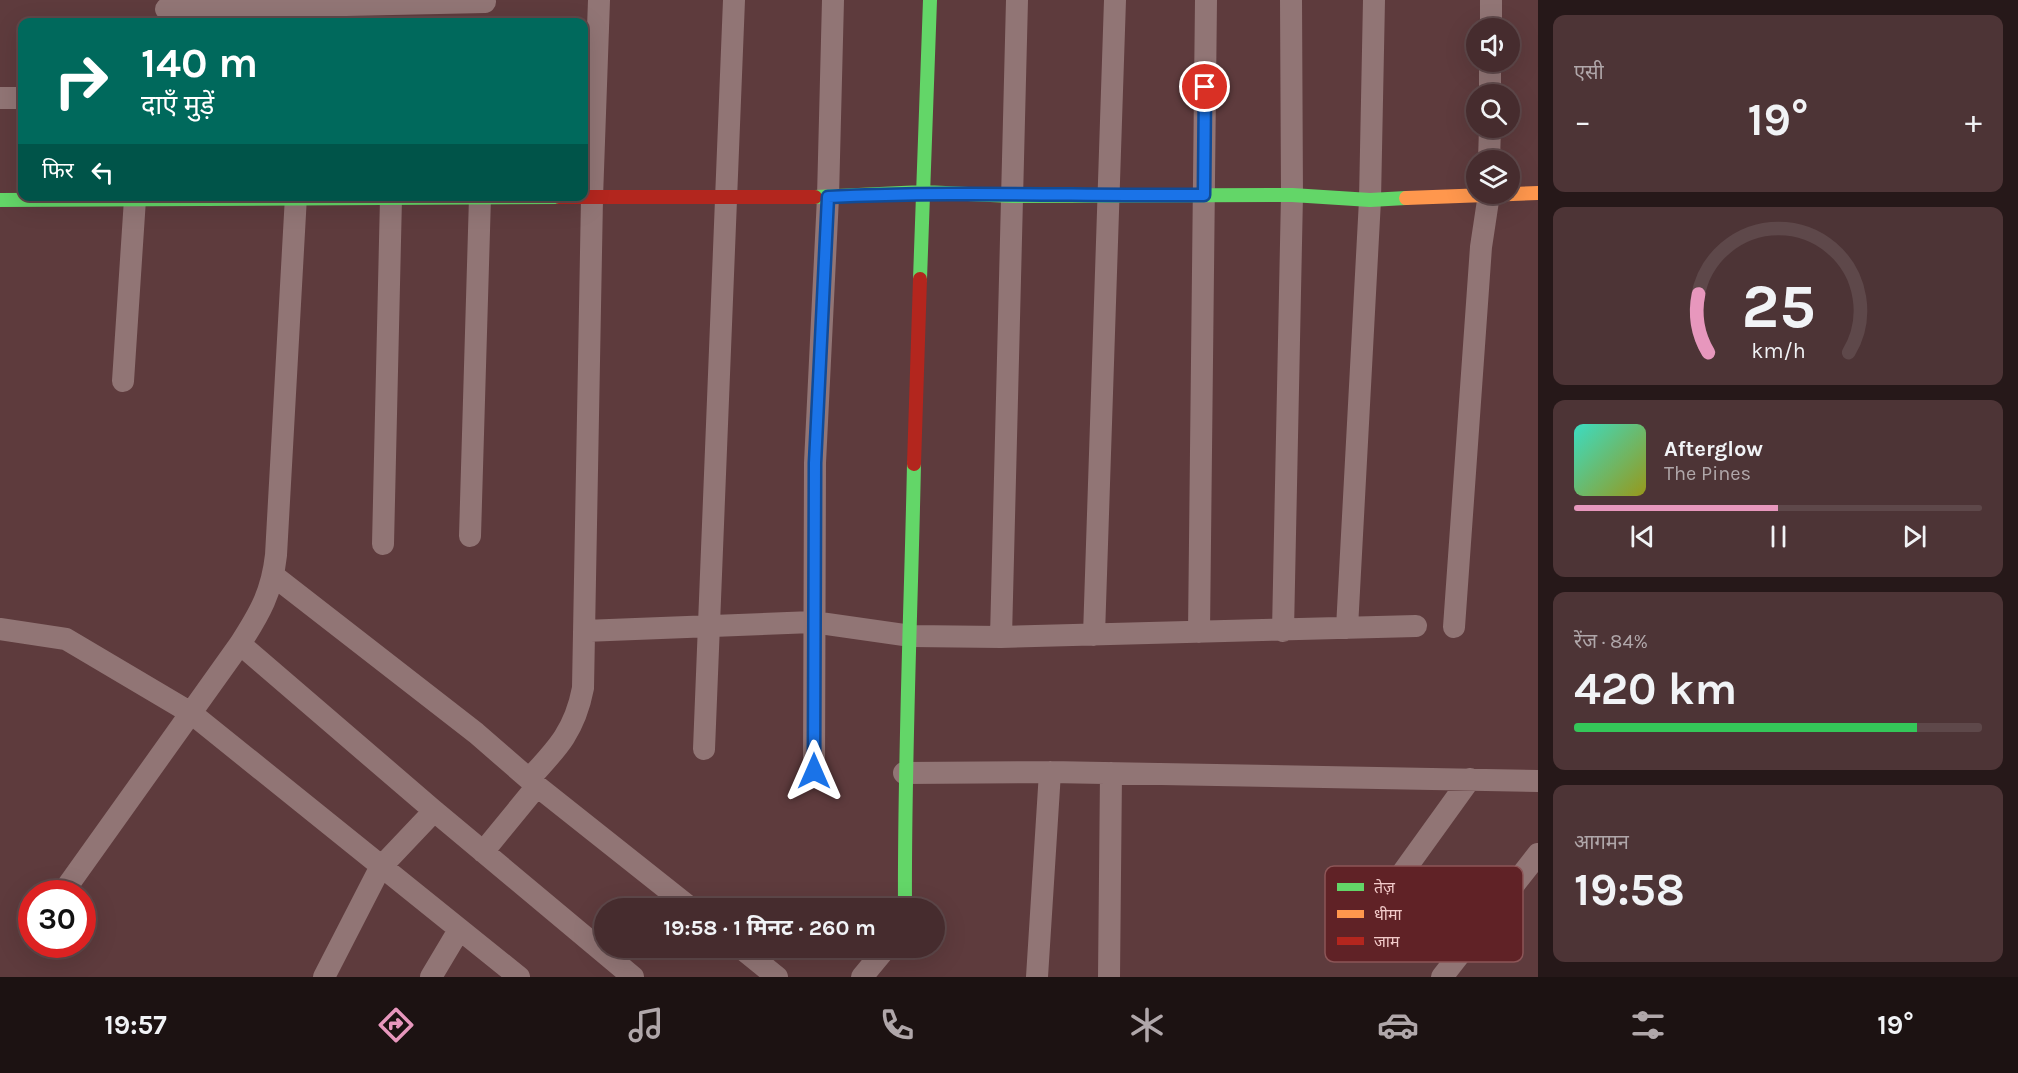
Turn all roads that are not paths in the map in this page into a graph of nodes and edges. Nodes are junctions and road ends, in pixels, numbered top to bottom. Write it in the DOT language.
graph roads {
  1 [pos="599,0"];
  2 [pos="734,0"];
  3 [pos="833,0"];
  4 [pos="930,0"];
  5 [pos="1017,0"];
  6 [pos="1115,0"];
  7 [pos="1206,0"];
  8 [pos="1291,0"];
  9 [pos="1374,0"];
  10 [pos="1491,0"];
  11 [pos="485,3"];
  12 [pos="166,9"];
  13 [pos="304,10"];
  14 [pos="1491,18"];
  15 [pos="0,98"];
  16 [pos="18,98"];
  17 [pos="589,106"];
  18 [pos="923,192"];
  19 [pos="1520,193"];
  20 [pos="1538,193"];
  21 [pos="1204,195"];
  22 [pos="1292,195"];
  23 [pos="1466,195"];
  24 [pos="725,196"];
  25 [pos="1013,196"];
  26 [pos="1108,196"];
  27 [pos="828,197"];
  28 [pos="588,198"];
  29 [pos="592,198"];
  30 [pos="0,200"];
  31 [pos="18,200"];
  32 [pos="1370,200"];
  33 [pos="135,201"];
  34 [pos="296,201"];
  35 [pos="391,201"];
  36 [pos="480,201"];
  37 [pos="1488,204"];
  38 [pos="123,381"];
  39 [pos="470,536"];
  40 [pos="383,544"];
  41 [pos="274,576"];
  42 [pos="813,622"];
  43 [pos="1416,626"];
  44 [pos="1454,627"];
  45 [pos="710,628"];
  46 [pos="1347,628"];
  47 [pos="0,629"];
  48 [pos="584,631"];
  49 [pos="1283,631"];
  50 [pos="1199,632"];
  51 [pos="1094,635"];
  52 [pos="911,636"];
  53 [pos="1001,638"];
  54 [pos="240,644"];
  55 [pos="191,713"];
  56 [pos="704,749"];
  57 [pos="1538,770"];
  58 [pos="814,771"];
  59 [pos="1050,772"];
  60 [pos="904,773"];
  61 [pos="1111,773"];
  62 [pos="1470,779"];
  63 [pos="1538,781"];
  64 [pos="533,783"];
  65 [pos="434,811"];
  66 [pos="483,852"];
  67 [pos="1538,854"];
  68 [pos="1407,866"];
  69 [pos="381,868"];
  70 [pos="1523,873"];
  71 [pos="72,880"];
  72 [pos="678,898"];
  73 [pos="905,898"];
  74 [pos="459,930"];
  75 [pos="753,958"];
  76 [pos="878,958"];
  77 [pos="1454,962"];
  78 [pos="324,977"];
  79 [pos="431,977"];
  80 [pos="519,977"];
  81 [pos="633,977"];
  82 [pos="777,977"];
  83 [pos="862,977"];
  84 [pos="1037,977"];
  85 [pos="1109,977"];
  86 [pos="1442,977"];
  1 -- 17 [label="street"];
  2 -- 24 [label="street"];
  3 -- 27 [label="street"];
  4 -- 18 [label="street"];
  5 -- 25 [label="street"];
  6 -- 26 [label="street"];
  7 -- 21 [label="street"];
  8 -- 22 [label="street"];
  9 -- 32 [label="street"];
  10 -- 14 [label="street"];
  11 -- 13 [label="street"];
  12 -- 13 [label="street"];
  15 -- 16 [label="street"];
  17 -- 29 [label="street"];
  18 -- 25 [label="street"];
  18 -- 27 [label="street"];
  18 -- 52 [label="street"];
  19 -- 20 [label="street"];
  21 -- 22 [label="street"];
  21 -- 26 [label="street"];
  21 -- 50 [label="street"];
  22 -- 32 [label="street"];
  22 -- 49 [label="street"];
  23 -- 32 [label="street"];
  24 -- 27 [label="street"];
  24 -- 29 [label="street"];
  24 -- 45 [label="street"];
  25 -- 26 [label="street"];
  25 -- 53 [label="street"];
  26 -- 51 [label="street"];
  27 -- 42 [label="street"];
  28 -- 29 [label="street"];
  29 -- 48 [label="street"];
  30 -- 31 [label="street"];
  32 -- 46 [label="street"];
  33 -- 38 [label="street"];
  34 -- 41 [label="street"];
  35 -- 40 [label="street"];
  36 -- 39 [label="street"];
  37 -- 44 [label="street"];
  41 -- 54 [label="street"];
  41 -- 64 [label="street"];
  42 -- 45 [label="street"];
  42 -- 52 [label="street"];
  42 -- 58 [label="street"];
  43 -- 46 [label="street"];
  45 -- 48 [label="street"];
  45 -- 56 [label="street"];
  46 -- 49 [label="street"];
  47 -- 55 [label="street"];
  48 -- 64 [label="street"];
  49 -- 50 [label="street"];
  50 -- 51 [label="street"];
  51 -- 53 [label="street"];
  52 -- 53 [label="street"];
  52 -- 60 [label="street"];
  54 -- 55 [label="street"];
  54 -- 65 [label="street"];
  55 -- 69 [label="street"];
  55 -- 71 [label="street"];
  57 -- 63 [label="street"];
  59 -- 60 [label="street"];
  59 -- 61 [label="street"];
  59 -- 84 [label="street"];
  60 -- 73 [label="street"];
  61 -- 62 [label="street"];
  61 -- 85 [label="street"];
  62 -- 63 [label="street"];
  62 -- 68 [label="street"];
  64 -- 66 [label="street"];
  64 -- 72 [label="street"];
  65 -- 66 [label="street"];
  65 -- 69 [label="street"];
  66 -- 81 [label="street"];
  67 -- 70 [label="street"];
  69 -- 74 [label="street"];
  69 -- 78 [label="street"];
  74 -- 79 [label="street"];
  74 -- 80 [label="street"];
  75 -- 82 [label="street"];
  76 -- 83 [label="street"];
  77 -- 86 [label="street"];
}
